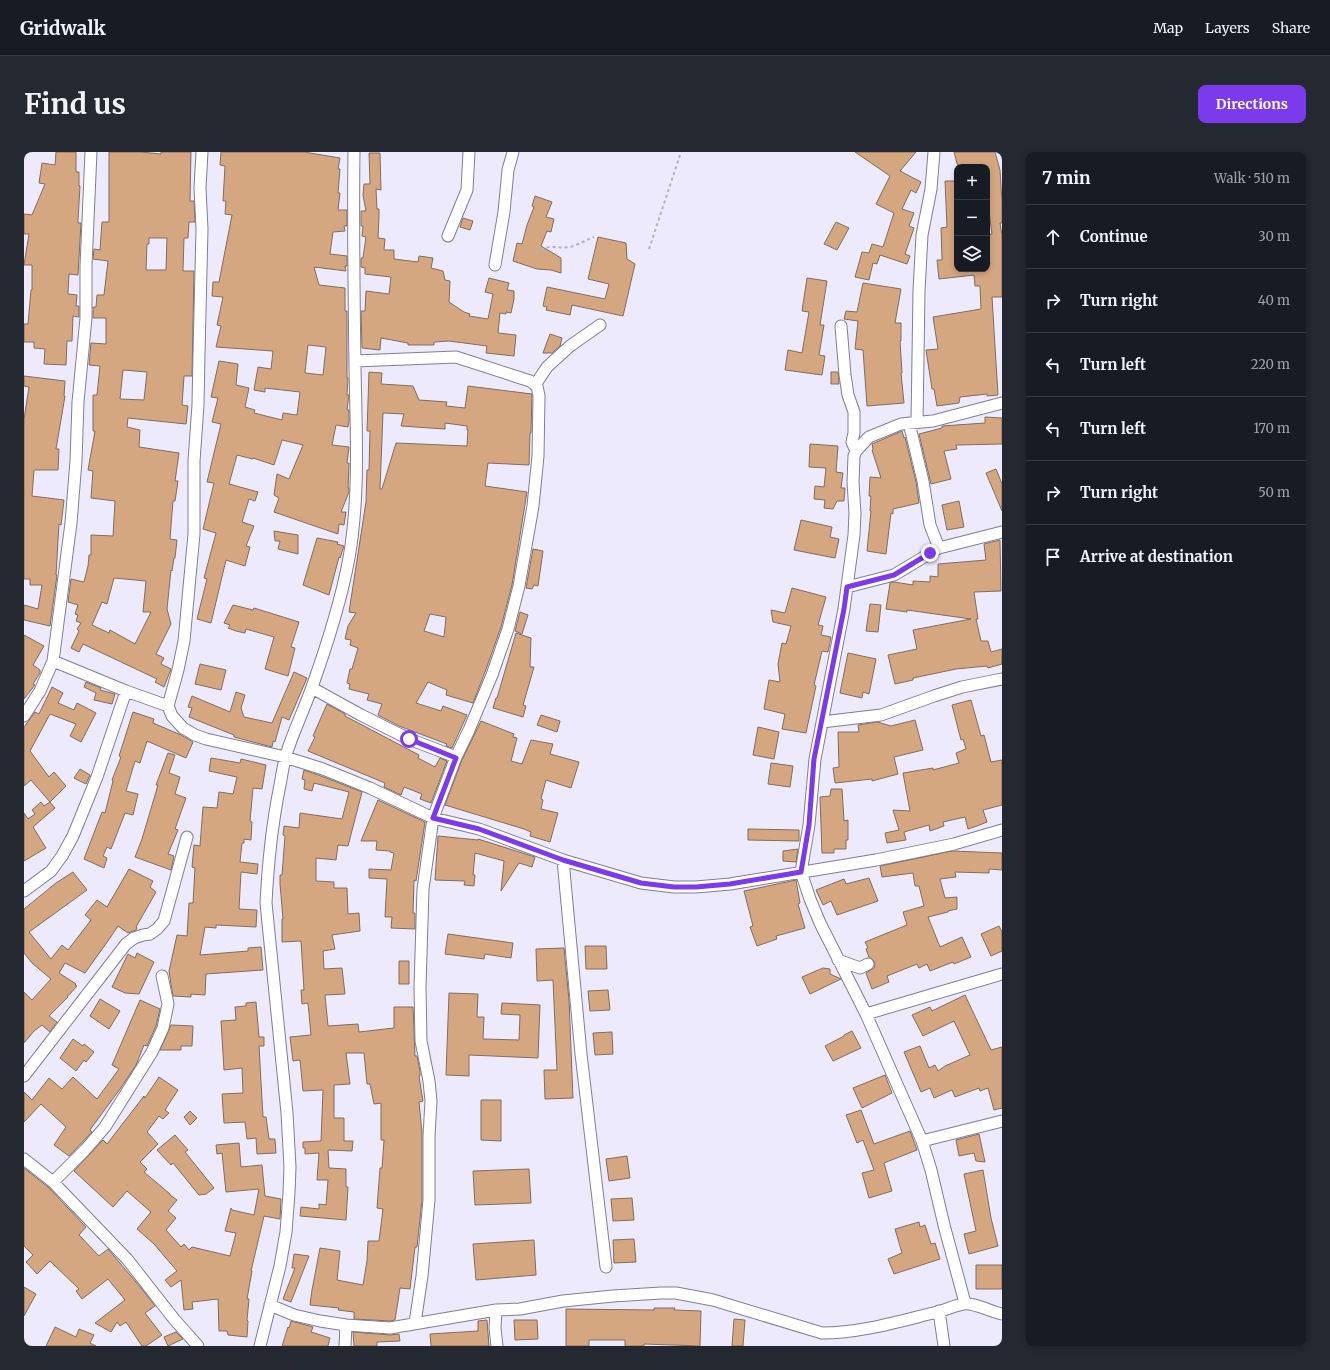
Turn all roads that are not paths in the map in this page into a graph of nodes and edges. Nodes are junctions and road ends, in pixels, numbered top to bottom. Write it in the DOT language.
graph roads {
  1 [pos="91,152"];
  2 [pos="202,152"];
  3 [pos="354,152"];
  4 [pos="469,152"];
  5 [pos="513,152"];
  6 [pos="934,152"];
  7 [pos="448,236"];
  8 [pos="495,265"];
  9 [pos="600,325"];
  10 [pos="841,326"];
  11 [pos="355,361"];
  12 [pos="535,384"];
  13 [pos="1002,403"];
  14 [pos="913,423"];
  15 [pos="856,451"];
  16 [pos="1002,532"];
  17 [pos="939,548"];
  18 [pos="847,587"];
  19 [pos="53,661"];
  20 [pos="1002,679"];
  21 [pos="312,688"];
  22 [pos="126,691"];
  23 [pos="168,706"];
  24 [pos="24,716"];
  25 [pos="822,722"];
  26 [pos="285,757"];
  27 [pos="456,758"];
  28 [pos="433,818"];
  29 [pos="1002,830"];
  30 [pos="187,837"];
  31 [pos="563,860"];
  32 [pos="801,872"];
  33 [pos="24,891"];
  34 [pos="838,960"];
  35 [pos="868,964"];
  36 [pos="1002,974"];
  37 [pos="162,976"];
  38 [pos="866,1014"];
  39 [pos="24,1076"];
  40 [pos="1002,1121"];
  41 [pos="922,1141"];
  42 [pos="24,1159"];
  43 [pos="53,1182"];
  44 [pos="606,1267"];
  45 [pos="965,1303"];
  46 [pos="270,1305"];
  47 [pos="496,1310"];
  48 [pos="939,1311"];
  49 [pos="1002,1314"];
  50 [pos="415,1323"];
  51 [pos="346,1326"];
  52 [pos="198,1346"];
  53 [pos="260,1346"];
  54 [pos="345,1346"];
  55 [pos="497,1346"];
  56 [pos="944,1346"];
  1 -- 19 [label="street"];
  2 -- 23 [label="street"];
  3 -- 11 [label="street"];
  4 -- 7 [label="street"];
  5 -- 8 [label="street"];
  6 -- 14 [label="street"];
  9 -- 12 [label="street"];
  10 -- 15 [label="street"];
  11 -- 12 [label="street"];
  11 -- 21 [label="street"];
  12 -- 27 [label="street"];
  13 -- 14 [label="street"];
  14 -- 15 [label="street"];
  14 -- 17 [label="street"];
  15 -- 18 [label="street"];
  16 -- 17 [label="street"];
  17 -- 18 [label="street"];
  18 -- 25 [label="street"];
  19 -- 22 [label="street"];
  19 -- 24 [label="street"];
  20 -- 25 [label="street"];
  21 -- 26 [label="street"];
  21 -- 27 [label="street"];
  22 -- 23 [label="street"];
  22 -- 33 [label="street"];
  23 -- 26 [label="street"];
  25 -- 32 [label="street"];
  26 -- 28 [label="street"];
  26 -- 46 [label="street"];
  27 -- 28 [label="street"];
  28 -- 31 [label="street"];
  28 -- 50 [label="street"];
  29 -- 32 [label="street"];
  30 -- 39 [label="street"];
  31 -- 32 [label="street"];
  31 -- 44 [label="street"];
  32 -- 34 [label="street"];
  34 -- 35 [label="street"];
  34 -- 38 [label="street"];
  36 -- 38 [label="street"];
  37 -- 43 [label="street"];
  38 -- 41 [label="street"];
  40 -- 41 [label="street"];
  41 -- 45 [label="street"];
  42 -- 43 [label="street"];
  43 -- 52 [label="street"];
  45 -- 48 [label="street"];
  45 -- 49 [label="street"];
  46 -- 51 [label="street"];
  46 -- 53 [label="street"];
  47 -- 48 [label="street"];
  47 -- 50 [label="street"];
  47 -- 55 [label="street"];
  48 -- 56 [label="street"];
  50 -- 51 [label="street"];
  51 -- 54 [label="street"];
}
